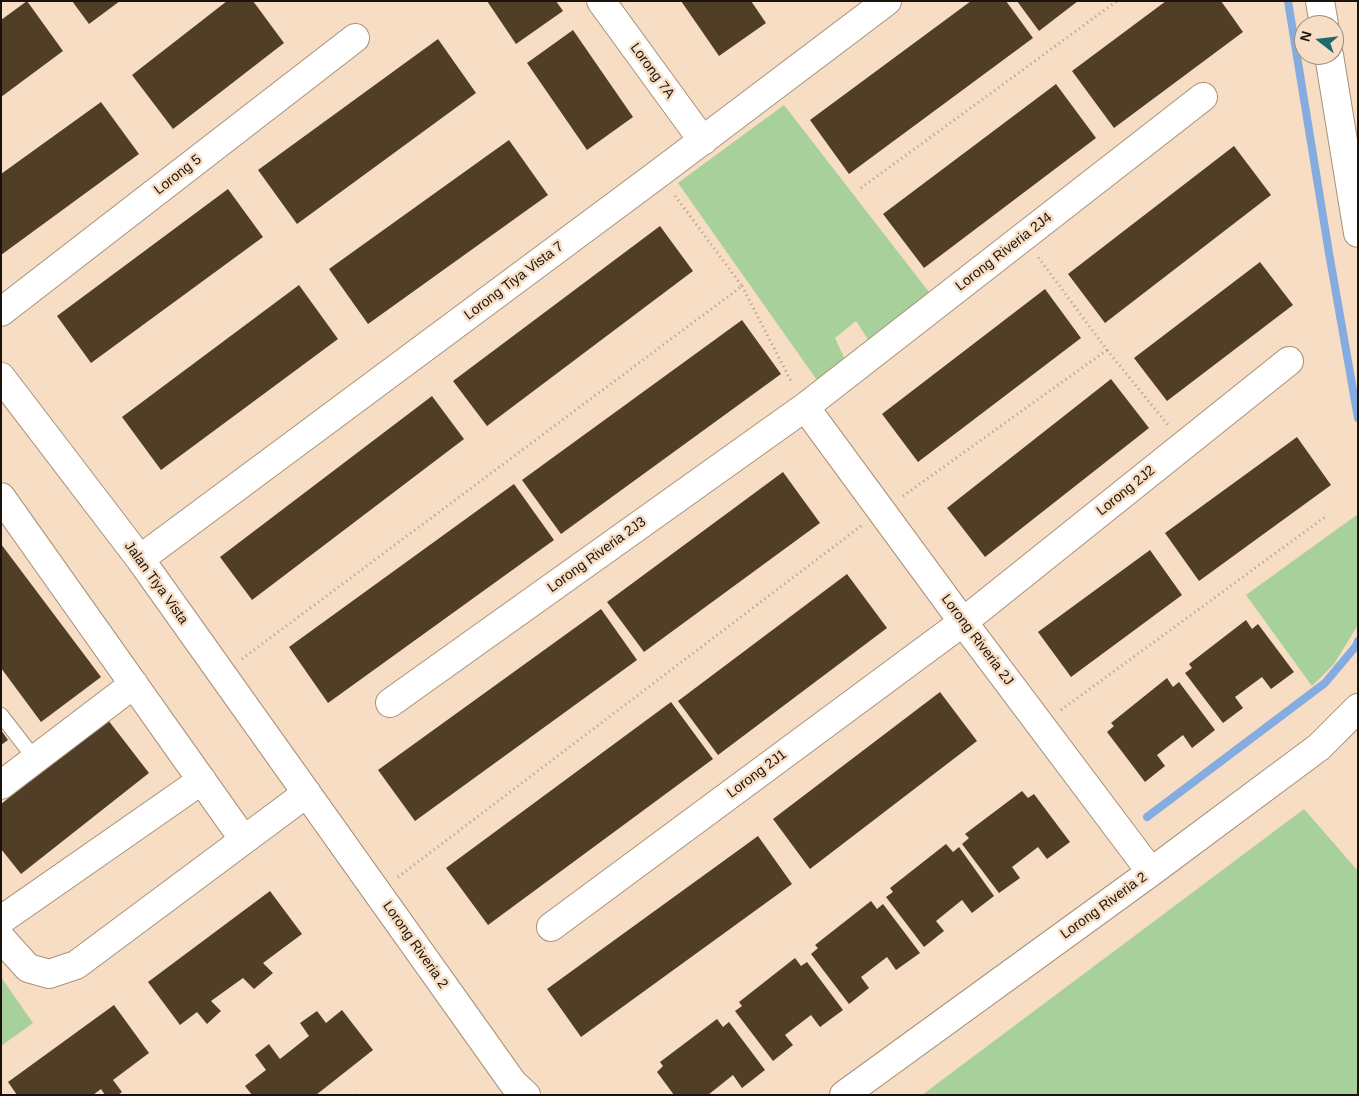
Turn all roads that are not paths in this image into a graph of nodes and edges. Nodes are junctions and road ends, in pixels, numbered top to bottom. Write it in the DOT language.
graph roads {
  1 [pos="602,1"];
  2 [pos="887,1"];
  3 [pos="1320,1"];
  4 [pos="1322,15"];
  5 [pos="356,38"];
  6 [pos="1331,65"];
  7 [pos="1203,97"];
  8 [pos="703,141"];
  9 [pos="1358,233"];
  10 [pos="1,312"];
  11 [pos="1289,361"];
  12 [pos="1,377"];
  13 [pos="805,407"];
  14 [pos="1,497"];
  15 [pos="140,560"];
  16 [pos="963,622"];
  17 [pos="134,684"];
  18 [pos="390,703"];
  19 [pos="1358,708"];
  20 [pos="1,715"];
  21 [pos="35,759"];
  22 [pos="202,780"];
  23 [pos="1,785"];
  24 [pos="307,793"];
  25 [pos="244,840"];
  26 [pos="1151,872"];
  27 [pos="1,920"];
  28 [pos="551,927"];
  29 [pos="1,938"];
  30 [pos="526,1095"];
  31 [pos="844,1095"];
  1 -- 8 [label="street, Lorong 7A"];
  2 -- 8 [label="street, Lorong Tiya Vista 7"];
  3 -- 4 [label="street"];
  5 -- 10 [label="street, Lorong 5"];
  6 -- 9 [label="street"];
  7 -- 13 [label="street, Lorong Riveria 2J4"];
  8 -- 15 [label="street, Lorong Tiya Vista 7"];
  11 -- 16 [label="street, Lorong 2J2"];
  12 -- 15 [label="street, Jalan Tiya Vista"];
  13 -- 16 [label="street, Lorong Riveria 2J"];
  13 -- 18 [label="street, Lorong Riveria 2J3"];
  14 -- 17 [label="street"];
  15 -- 24 [label="street, Jalan Tiya Vista"];
  16 -- 26 [label="street, Lorong Riveria 2J"];
  16 -- 28 [label="street, Lorong 2J1"];
  17 -- 21 [label="street"];
  17 -- 22 [label="street"];
  19 -- 26 [label="street, Lorong Riveria 2"];
  20 -- 21 [label="lane"];
  21 -- 23 [label="street"];
  22 -- 25 [label="street"];
  22 -- 27 [label="street"];
  24 -- 25 [label="street"];
  24 -- 30 [label="street, Lorong Riveria 2"];
  25 -- 29 [label="street"];
  26 -- 31 [label="street, Lorong Riveria 2"];
}
